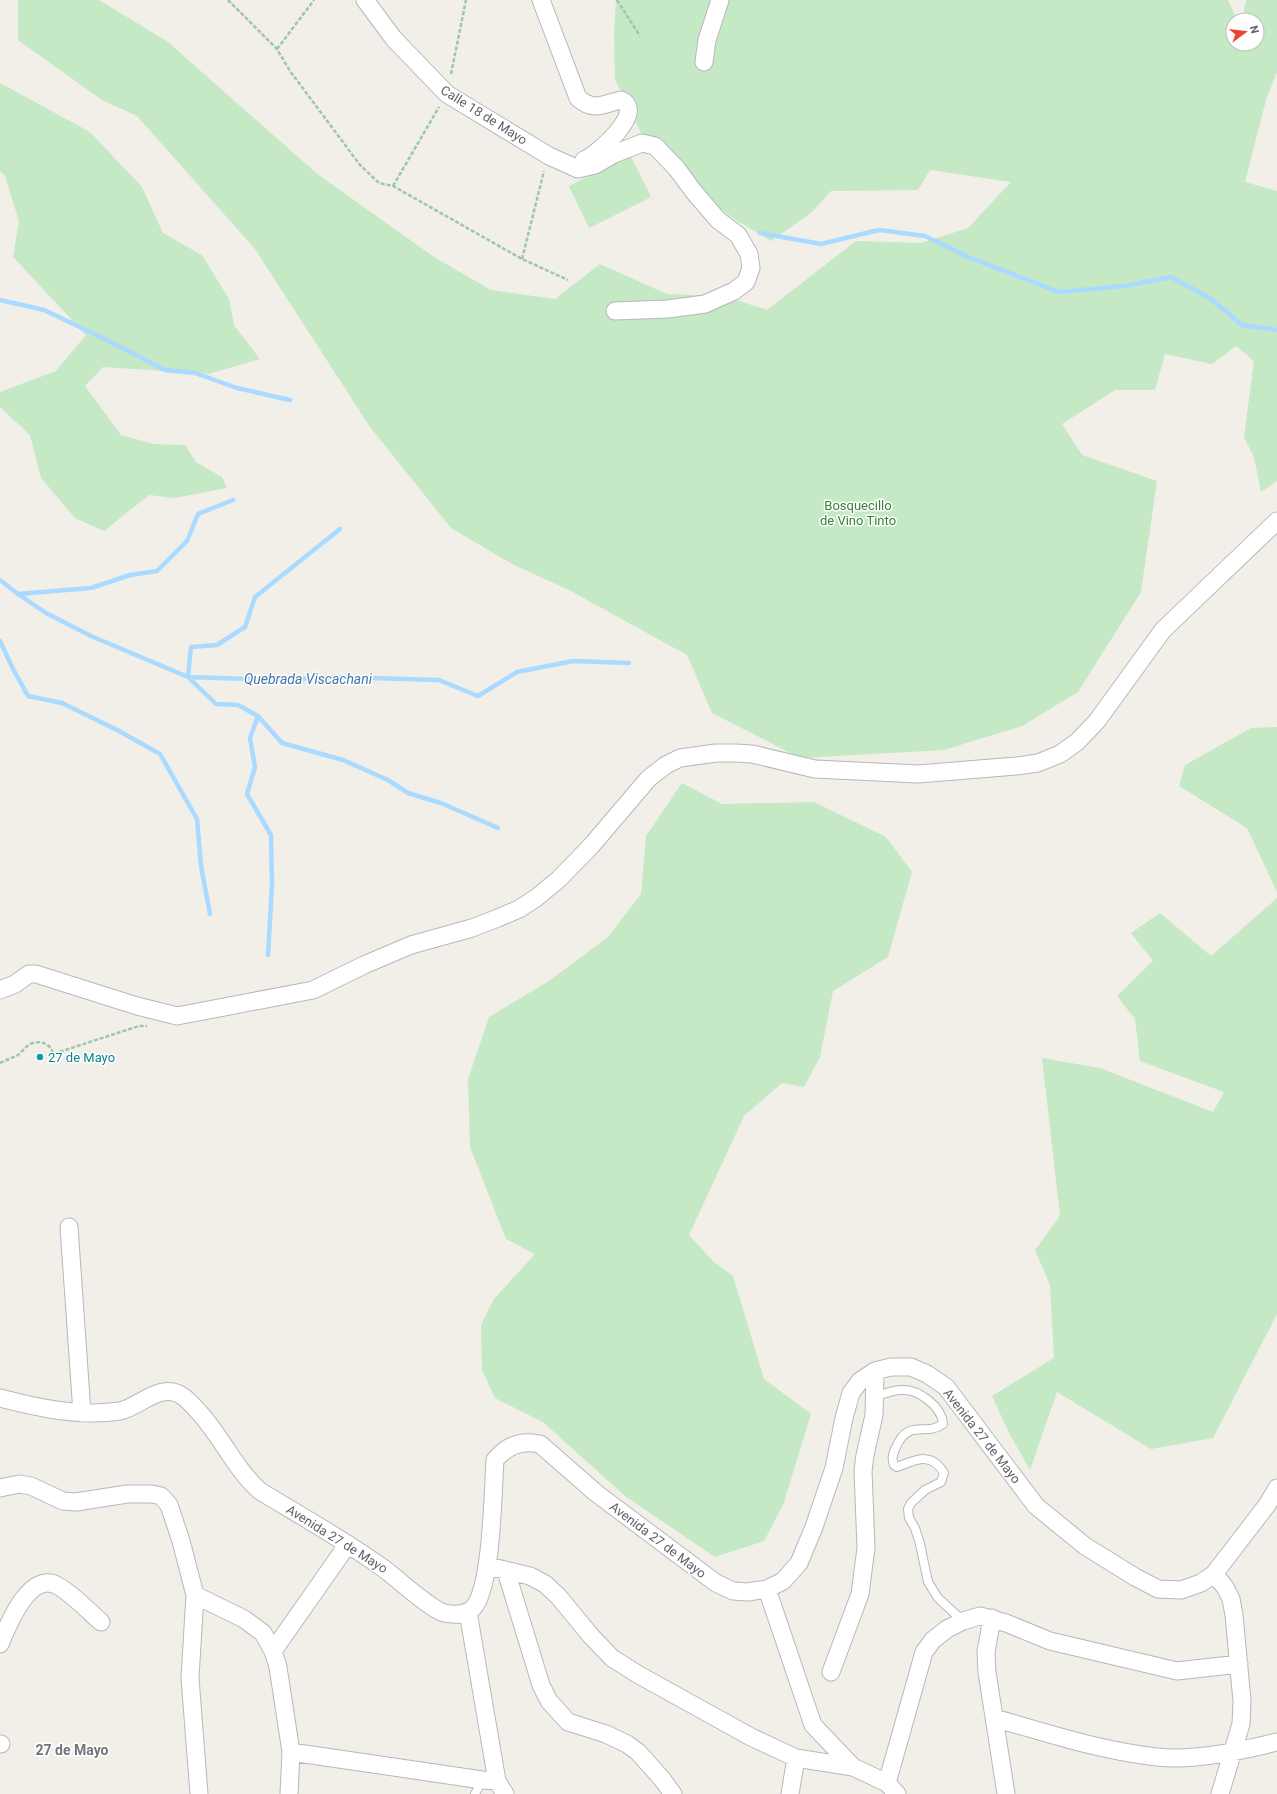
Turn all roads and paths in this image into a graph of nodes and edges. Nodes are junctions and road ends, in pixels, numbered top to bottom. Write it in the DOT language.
graph roads {
  1 [pos="228,0"];
  2 [pos="314,0"];
  3 [pos="365,0"];
  4 [pos="541,0"];
  5 [pos="617,0"];
  6 [pos="720,0"];
  7 [pos="640,36"];
  8 [pos="277,49"];
  9 [pos="704,62"];
  10 [pos="548,156"];
  11 [pos="567,164"];
  12 [pos="522,259"];
  13 [pos="568,280"];
  14 [pos="615,311"];
  15 [pos="1277,521"];
  16 [pos="0,990"];
  17 [pos="152,1026"];
  18 [pos="0,1063"];
  19 [pos="69,1227"];
  20 [pos="875,1371"];
  21 [pos="874,1397"];
  22 [pos="0,1398"];
  23 [pos="82,1413"];
  24 [pos="0,1488"];
  25 [pos="1277,1488"];
  26 [pos="1272,1510"];
  27 [pos="348,1544"];
  28 [pos="488,1566"];
  29 [pos="506,1571"];
  30 [pos="1214,1574"];
  31 [pos="767,1589"];
  32 [pos="194,1594"];
  33 [pos="468,1612"];
  34 [pos="992,1618"];
  35 [pos="964,1621"];
  36 [pos="100,1622"];
  37 [pos="0,1644"];
  38 [pos="273,1651"];
  39 [pos="1239,1664"];
  40 [pos="831,1672"];
  41 [pos="994,1718"];
  42 [pos="1277,1742"];
  43 [pos="1234,1751"];
  44 [pos="291,1752"];
  45 [pos="796,1758"];
  46 [pos="853,1767"];
  47 [pos="490,1787"];
  48 [pos="892,1788"];
  49 [pos="199,1794"];
  50 [pos="289,1794"];
  51 [pos="673,1794"];
  52 [pos="790,1794"];
  53 [pos="1006,1794"];
  54 [pos="1220,1794"];
  1 -- 8 [label="path"];
  2 -- 8 [label="path"];
  3 -- 10 [label="street, Calle 18 de Mayo"];
  4 -- 11 [label="street"];
  5 -- 7 [label="path"];
  6 -- 9 [label="street"];
  8 -- 12 [label="path"];
  10 -- 11 [label="street, Calle 18 de Mayo"];
  10 -- 12 [label="path"];
  11 -- 14 [label="street, Calle 18 de Mayo"];
  12 -- 13 [label="path"];
  15 -- 16 [label="street"];
  17 -- 18 [label="path"];
  19 -- 23 [label="street"];
  20 -- 21 [label="street"];
  20 -- 30 [label="street, Avenida 27 de Mayo"];
  20 -- 31 [label="street, Avenida 27 de Mayo"];
  21 -- 35 [label="lane"];
  21 -- 40 [label="street"];
  22 -- 23 [label="street, Avenida 27 de Mayo"];
  23 -- 27 [label="street, Avenida 27 de Mayo"];
  24 -- 32 [label="street"];
  25 -- 26 [label="street, Avenida 27 de Mayo"];
  26 -- 30 [label="street, Avenida 27 de Mayo"];
  27 -- 33 [label="street, Avenida 27 de Mayo"];
  27 -- 38 [label="street"];
  28 -- 29 [label="street"];
  28 -- 31 [label="street, Avenida 27 de Mayo"];
  28 -- 33 [label="street, Avenida 27 de Mayo"];
  29 -- 45 [label="street"];
  29 -- 51 [label="street"];
  30 -- 39 [label="street"];
  31 -- 46 [label="street"];
  32 -- 38 [label="street"];
  32 -- 49 [label="street"];
  33 -- 47 [label="street"];
  34 -- 35 [label="street"];
  34 -- 39 [label="street"];
  34 -- 41 [label="street"];
  35 -- 48 [label="street"];
  36 -- 37 [label="street"];
  38 -- 44 [label="street"];
  39 -- 43 [label="street"];
  41 -- 43 [label="street"];
  41 -- 53 [label="street"];
  42 -- 43 [label="street"];
  43 -- 54 [label="street"];
  44 -- 47 [label="street"];
  44 -- 50 [label="street"];
  45 -- 46 [label="street"];
  45 -- 52 [label="street"];
  46 -- 48 [label="street"];
}
